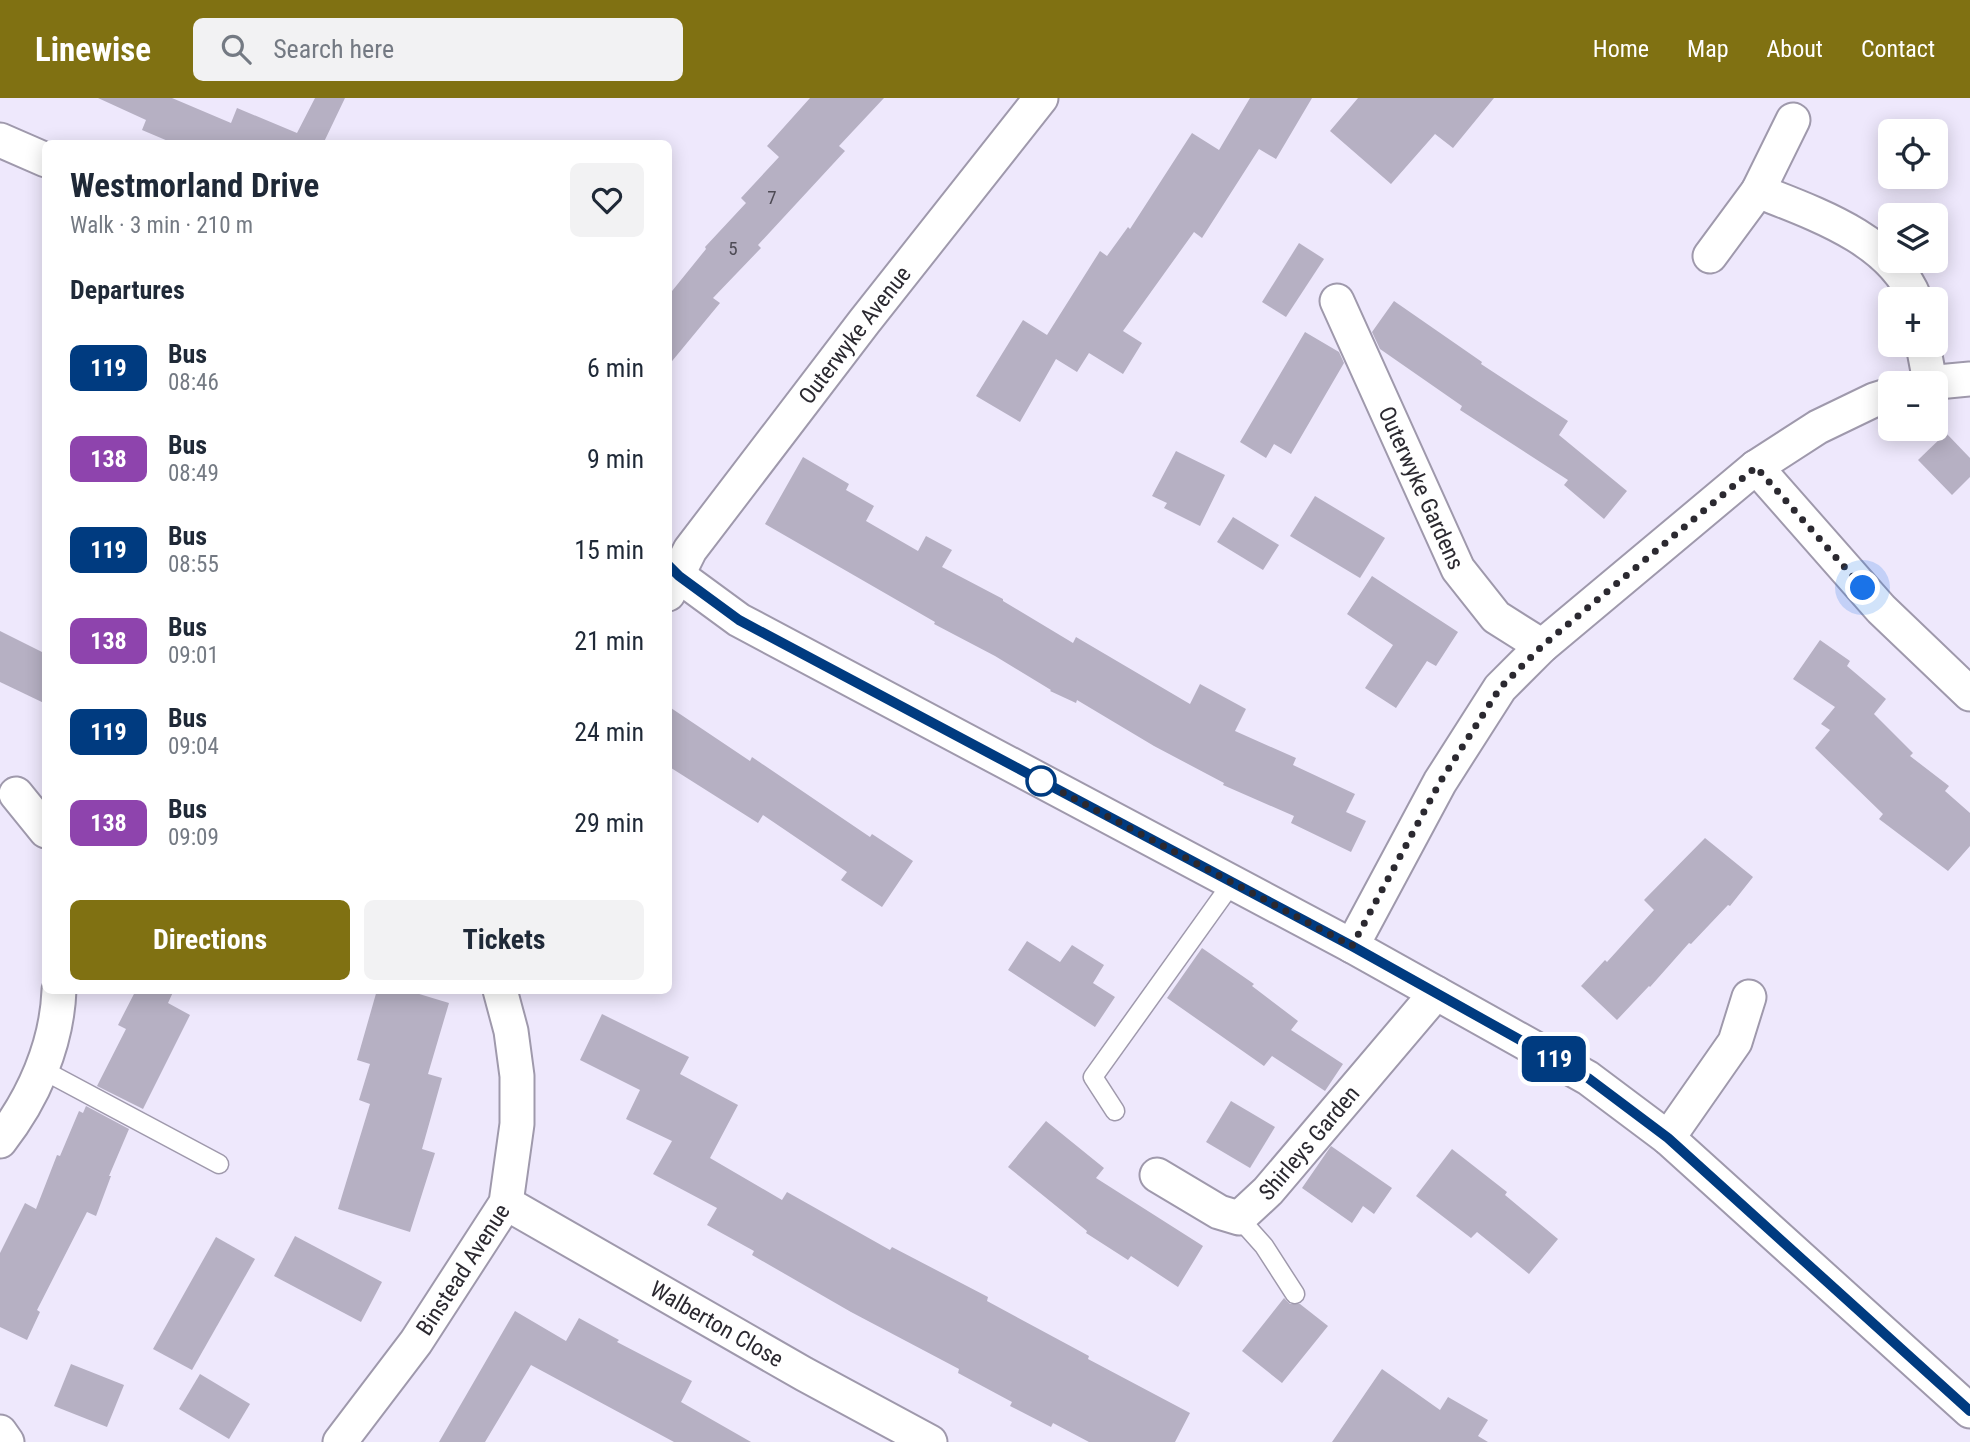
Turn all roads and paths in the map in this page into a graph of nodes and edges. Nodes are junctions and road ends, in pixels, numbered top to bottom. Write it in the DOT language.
graph roads {
  1 [pos="1041,98"];
  2 [pos="1793,120"];
  3 [pos="0,140"];
  4 [pos="42,158"];
  5 [pos="1758,191"];
  6 [pos="1710,257"];
  7 [pos="1909,287"];
  8 [pos="1337,301"];
  9 [pos="1970,379"];
  10 [pos="1948,381"];
  11 [pos="1878,399"];
  12 [pos="1756,467"];
  13 [pos="672,578"];
  14 [pos="1542,646"];
  15 [pos="1970,694"];
  16 [pos="16,794"];
  17 [pos="42,826"];
  18 [pos="1232,883"];
  19 [pos="1352,946"];
  20 [pos="1436,993"];
  21 [pos="59,994"];
  22 [pos="501,994"];
  23 [pos="1749,997"];
  24 [pos="43,1070"];
  25 [pos="1115,1111"];
  26 [pos="1668,1138"];
  27 [pos="0,1141"];
  28 [pos="219,1164"];
  29 [pos="1157,1175"];
  30 [pos="506,1203"];
  31 [pos="1239,1218"];
  32 [pos="1295,1294"];
  33 [pos="1970,1411"];
  34 [pos="0,1433"];
  35 [pos="7,1442"];
  36 [pos="340,1442"];
  37 [pos="930,1442"];
  1 -- 13 [label="street, Outerwyke Avenue"];
  2 -- 5 [label="street"];
  3 -- 4 [label="street"];
  5 -- 6 [label="street"];
  5 -- 7 [label="street"];
  8 -- 14 [label="street, Outerwyke Gardens"];
  9 -- 10 [label="street"];
  11 -- 12 [label="street"];
  12 -- 14 [label="street"];
  12 -- 15 [label="street"];
  13 -- 18 [label="street"];
  14 -- 19 [label="street"];
  16 -- 17 [label="street"];
  18 -- 19 [label="street"];
  18 -- 25 [label="lane"];
  19 -- 20 [label="street"];
  20 -- 26 [label="street"];
  20 -- 31 [label="street, Shirleys Garden"];
  21 -- 24 [label="street"];
  22 -- 30 [label="street, Binstead Avenue"];
  23 -- 26 [label="street"];
  24 -- 27 [label="street"];
  24 -- 28 [label="lane"];
  26 -- 33 [label="street"];
  29 -- 31 [label="street, Shirleys Garden"];
  30 -- 36 [label="street, Binstead Avenue"];
  30 -- 37 [label="street, Walberton Close"];
  31 -- 32 [label="lane"];
  34 -- 35 [label="street"];
}
